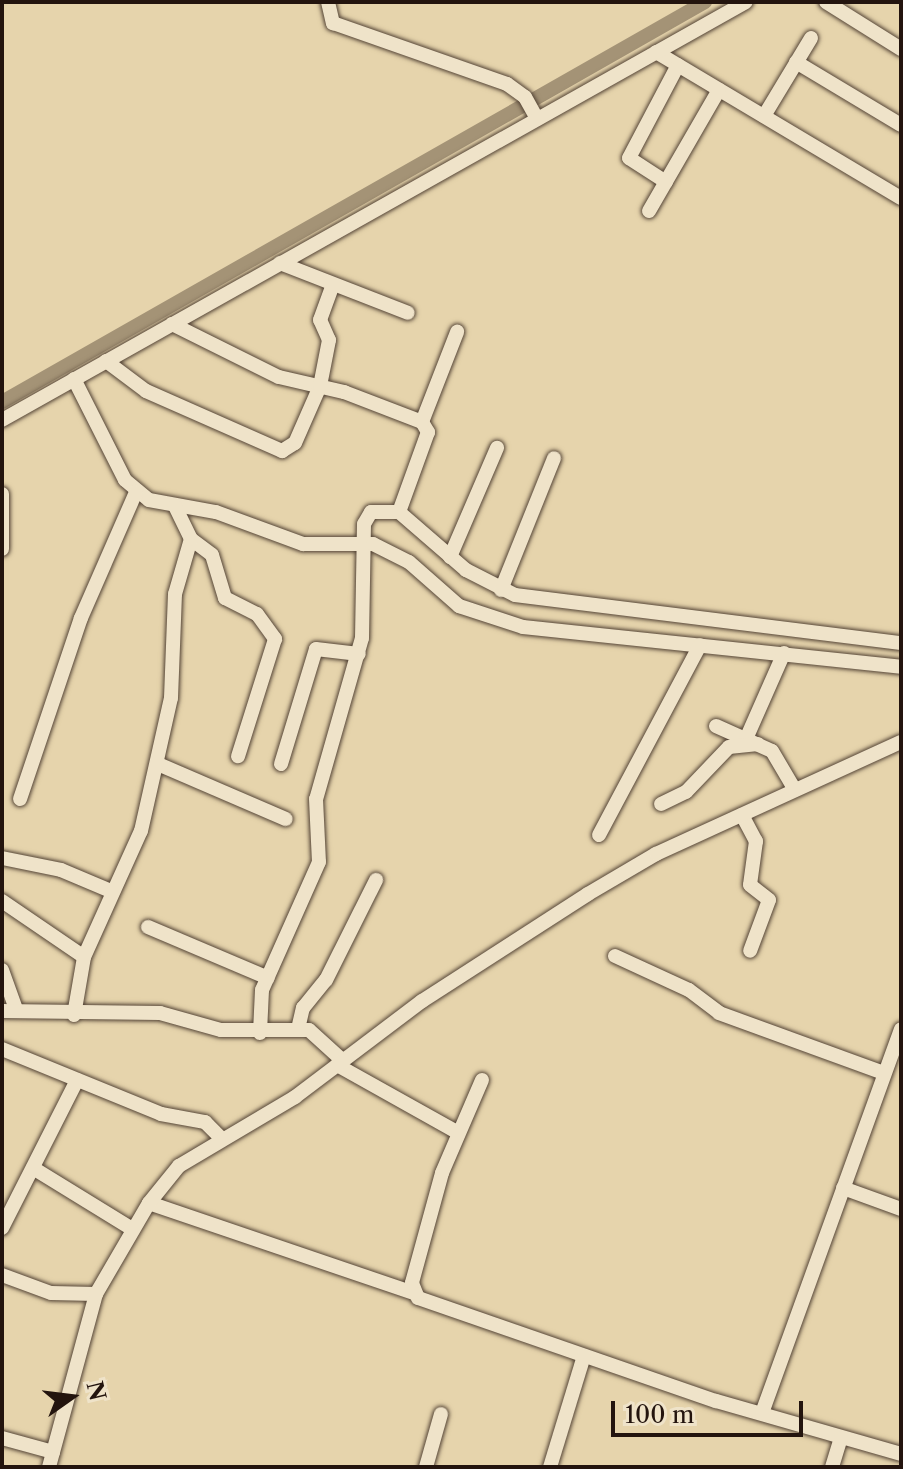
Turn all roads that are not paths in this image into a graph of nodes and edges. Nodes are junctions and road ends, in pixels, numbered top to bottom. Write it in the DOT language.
graph roads {
  1 [pos="328,2"];
  2 [pos="746,2"];
  3 [pos="826,2"];
  4 [pos="811,38"];
  5 [pos="901,49"];
  6 [pos="656,52"];
  7 [pos="796,62"];
  8 [pos="678,65"];
  9 [pos="719,90"];
  10 [pos="536,116"];
  11 [pos="764,116"];
  12 [pos="901,125"];
  13 [pos="666,182"];
  14 [pos="901,198"];
  15 [pos="649,211"];
  16 [pos="280,263"];
  17 [pos="333,285"];
  18 [pos="408,313"];
  19 [pos="172,324"];
  20 [pos="457,332"];
  21 [pos="106,361"];
  22 [pos="74,379"];
  23 [pos="320,386"];
  24 [pos="2,420"];
  25 [pos="422,422"];
  26 [pos="497,448"];
  27 [pos="554,458"];
  28 [pos="136,492"];
  29 [pos="2,494"];
  30 [pos="175,506"];
  31 [pos="399,512"];
  32 [pos="362,534"];
  33 [pos="191,539"];
  34 [pos="2,549"];
  35 [pos="450,557"];
  36 [pos="501,590"];
  37 [pos="901,643"];
  38 [pos="700,645"];
  39 [pos="784,653"];
  40 [pos="359,654"];
  41 [pos="901,667"];
  42 [pos="716,726"];
  43 [pos="752,742"];
  44 [pos="901,742"];
  45 [pos="238,756"];
  46 [pos="158,764"];
  47 [pos="281,764"];
  48 [pos="795,790"];
  49 [pos="20,799"];
  50 [pos="661,804"];
  51 [pos="742,815"];
  52 [pos="286,819"];
  53 [pos="599,835"];
  54 [pos="2,858"];
  55 [pos="376,880"];
  56 [pos="111,891"];
  57 [pos="2,901"];
  58 [pos="148,927"];
  59 [pos="750,951"];
  60 [pos="615,956"];
  61 [pos="84,957"];
  62 [pos="2,970"];
  63 [pos="268,978"];
  64 [pos="9,1010"];
  65 [pos="74,1015"];
  66 [pos="298,1029"];
  67 [pos="901,1029"];
  68 [pos="260,1033"];
  69 [pos="2,1049"];
  70 [pos="340,1062"];
  71 [pos="884,1073"];
  72 [pos="77,1080"];
  73 [pos="482,1080"];
  74 [pos="457,1132"];
  75 [pos="220,1137"];
  76 [pos="33,1168"];
  77 [pos="843,1188"];
  78 [pos="149,1203"];
  79 [pos="901,1209"];
  80 [pos="2,1228"];
  81 [pos="132,1229"];
  82 [pos="2,1275"];
  83 [pos="414,1293"];
  84 [pos="96,1294"];
  85 [pos="584,1356"];
  86 [pos="762,1413"];
  87 [pos="441,1414"];
  88 [pos="2,1438"];
  89 [pos="841,1438"];
  90 [pos="53,1452"];
  91 [pos="901,1454"];
  92 [pos="49,1467"];
  93 [pos="426,1467"];
  94 [pos="550,1467"];
  95 [pos="832,1467"];
  1 -- 10 [label="street"];
  2 -- 6 [label="street"];
  3 -- 5 [label="street"];
  4 -- 7 [label="street"];
  6 -- 8 [label="street"];
  6 -- 10 [label="street"];
  7 -- 11 [label="street"];
  7 -- 12 [label="street"];
  8 -- 9 [label="street"];
  8 -- 13 [label="street"];
  9 -- 11 [label="street"];
  9 -- 13 [label="street"];
  10 -- 16 [label="street"];
  11 -- 14 [label="street"];
  13 -- 15 [label="street"];
  16 -- 17 [label="street"];
  16 -- 19 [label="street"];
  17 -- 18 [label="street"];
  17 -- 23 [label="street"];
  19 -- 21 [label="street"];
  19 -- 23 [label="street"];
  20 -- 25 [label="street"];
  21 -- 22 [label="street"];
  21 -- 23 [label="street"];
  22 -- 24 [label="street"];
  22 -- 28 [label="street"];
  23 -- 25 [label="street"];
  25 -- 31 [label="street"];
  26 -- 35 [label="street"];
  27 -- 36 [label="street"];
  28 -- 30 [label="street"];
  28 -- 49 [label="street"];
  29 -- 34 [label="street"];
  30 -- 32 [label="street"];
  30 -- 33 [label="street"];
  31 -- 32 [label="street"];
  31 -- 35 [label="street"];
  32 -- 38 [label="street"];
  32 -- 40 [label="street"];
  33 -- 45 [label="street"];
  33 -- 46 [label="street"];
  35 -- 36 [label="street"];
  36 -- 37 [label="street"];
  38 -- 39 [label="street"];
  38 -- 53 [label="street"];
  39 -- 41 [label="street"];
  39 -- 43 [label="street"];
  40 -- 47 [label="street"];
  40 -- 63 [label="street"];
  42 -- 43 [label="street"];
  43 -- 48 [label="street"];
  43 -- 50 [label="street"];
  44 -- 48 [label="street"];
  46 -- 52 [label="street"];
  46 -- 56 [label="street"];
  48 -- 51 [label="street"];
  51 -- 59 [label="street"];
  51 -- 70 [label="street"];
  54 -- 56 [label="street"];
  55 -- 66 [label="street"];
  56 -- 61 [label="street"];
  57 -- 61 [label="street"];
  58 -- 63 [label="street"];
  60 -- 71 [label="street"];
  61 -- 65 [label="street"];
  62 -- 64 [label="street"];
  63 -- 68 [label="street"];
  64 -- 65 [label="street"];
  65 -- 68 [label="street"];
  66 -- 68 [label="street"];
  66 -- 70 [label="street"];
  67 -- 71 [label="street"];
  69 -- 72 [label="street"];
  70 -- 74 [label="street"];
  70 -- 75 [label="street"];
  71 -- 77 [label="street"];
  72 -- 75 [label="street"];
  72 -- 76 [label="street"];
  73 -- 74 [label="street"];
  74 -- 83 [label="street"];
  75 -- 78 [label="street"];
  76 -- 80 [label="street"];
  76 -- 81 [label="street"];
  77 -- 79 [label="street"];
  77 -- 86 [label="street"];
  78 -- 81 [label="street"];
  78 -- 83 [label="street"];
  81 -- 84 [label="street"];
  82 -- 84 [label="street"];
  83 -- 85 [label="street"];
  84 -- 90 [label="street"];
  85 -- 86 [label="street"];
  85 -- 94 [label="street"];
  86 -- 89 [label="street"];
  87 -- 93 [label="street"];
  88 -- 90 [label="street"];
  89 -- 91 [label="street"];
  89 -- 95 [label="street"];
  90 -- 92 [label="street"];
}
